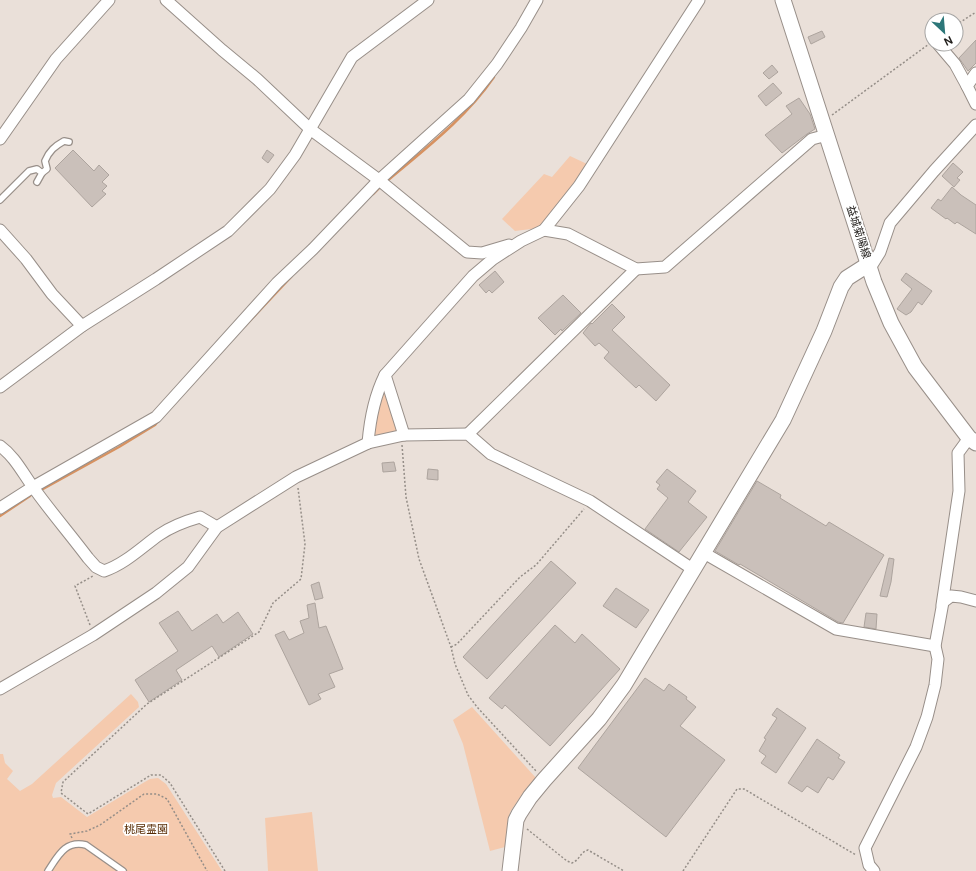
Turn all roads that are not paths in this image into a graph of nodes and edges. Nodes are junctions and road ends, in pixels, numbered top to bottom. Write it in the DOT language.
graph roads {
  1 [pos="109,0"];
  2 [pos="166,0"];
  3 [pos="428,0"];
  4 [pos="537,0"];
  5 [pos="699,0"];
  6 [pos="783,0"];
  7 [pos="945,52"];
  8 [pos="976,73"];
  9 [pos="967,86"];
  10 [pos="976,104"];
  11 [pos="976,125"];
  12 [pos="310,129"];
  13 [pos="825,129"];
  14 [pos="0,138"];
  15 [pos="69,142"];
  16 [pos="42,173"];
  17 [pos="379,180"];
  18 [pos="37,182"];
  19 [pos="0,200"];
  20 [pos="0,230"];
  21 [pos="544,230"];
  22 [pos="521,241"];
  23 [pos="870,266"];
  24 [pos="636,269"];
  25 [pos="82,326"];
  26 [pos="385,375"];
  27 [pos="0,387"];
  28 [pos="468,434"];
  29 [pos="402,436"];
  30 [pos="972,440"];
  31 [pos="368,443"];
  32 [pos="0,446"];
  33 [pos="33,487"];
  34 [pos="0,508"];
  35 [pos="217,527"];
  36 [pos="704,553"];
  37 [pos="694,570"];
  38 [pos="976,601"];
  39 [pos="942,605"];
  40 [pos="935,646"];
  41 [pos="0,689"];
  42 [pos="48,871"];
  43 [pos="123,871"];
  44 [pos="510,871"];
  45 [pos="874,871"];
  1 -- 14 [label="street"];
  2 -- 12 [label="street"];
  3 -- 12 [label="street"];
  4 -- 17 [label="street"];
  5 -- 21 [label="street"];
  6 -- 13 [label="street, 益城菊陽線"];
  7 -- 9 [label="street"];
  8 -- 9 [label="street"];
  9 -- 10 [label="street"];
  11 -- 23 [label="street"];
  12 -- 17 [label="street"];
  12 -- 25 [label="street"];
  13 -- 23 [label="street, 益城菊陽線"];
  13 -- 24 [label="street"];
  15 -- 16 [label="lane"];
  16 -- 18 [label="lane"];
  16 -- 19 [label="lane"];
  17 -- 22 [label="street"];
  17 -- 33 [label="street"];
  20 -- 25 [label="street"];
  21 -- 22 [label="street"];
  21 -- 24 [label="street"];
  22 -- 26 [label="street"];
  23 -- 30 [label="street, 益城菊陽線"];
  23 -- 36 [label="street"];
  24 -- 28 [label="street"];
  25 -- 27 [label="street"];
  26 -- 29 [label="street"];
  26 -- 31 [label="street"];
  28 -- 29 [label="street"];
  28 -- 37 [label="street"];
  29 -- 31 [label="street"];
  30 -- 39 [label="street"];
  31 -- 35 [label="street"];
  32 -- 33 [label="street"];
  33 -- 34 [label="street"];
  33 -- 35 [label="street"];
  35 -- 41 [label="street"];
  36 -- 37 [label="street"];
  36 -- 40 [label="street"];
  37 -- 44 [label="street"];
  38 -- 39 [label="street"];
  39 -- 40 [label="street"];
  40 -- 45 [label="street"];
  42 -- 43 [label="lane"];
}
